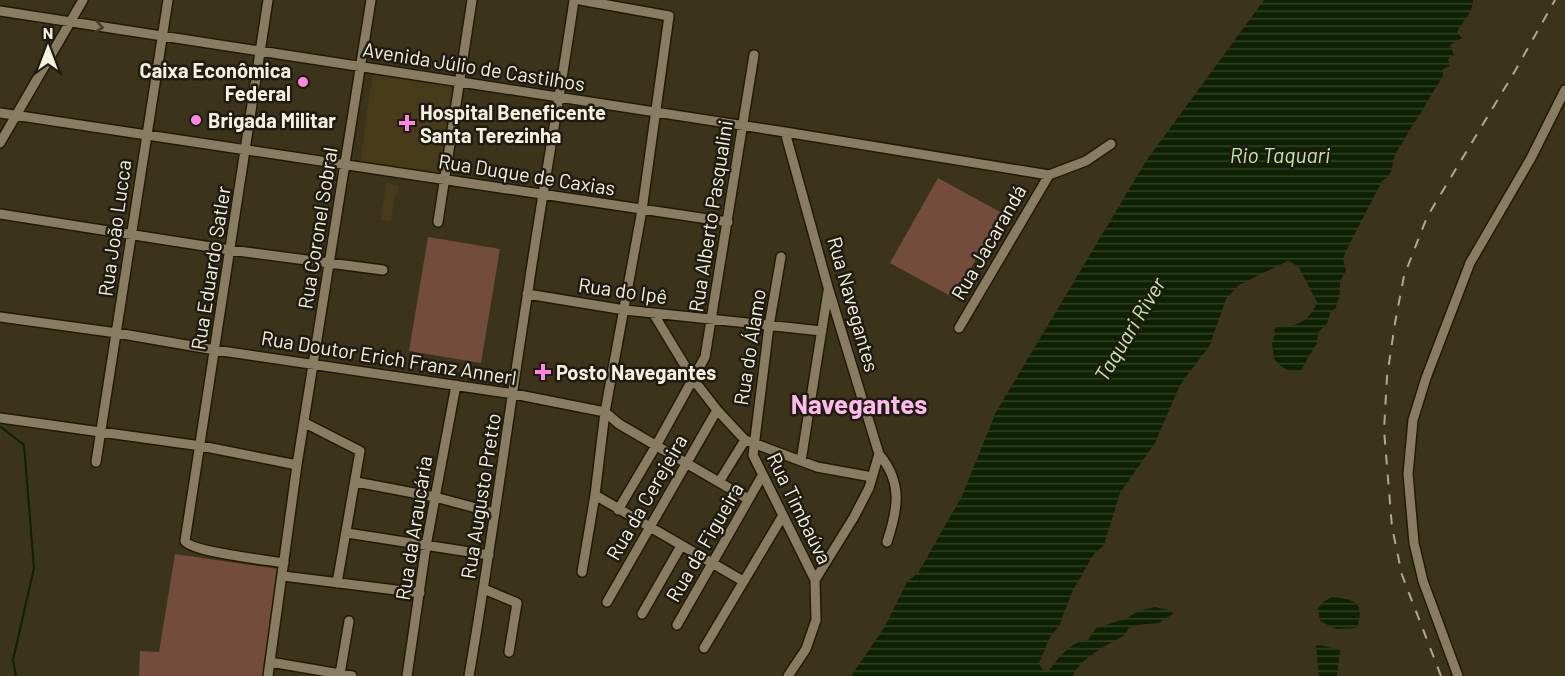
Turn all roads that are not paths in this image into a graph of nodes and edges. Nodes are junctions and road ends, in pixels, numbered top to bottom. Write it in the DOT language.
graph roads {
  1 [pos="83,0"];
  2 [pos="168,0"];
  3 [pos="268,0"];
  4 [pos="371,0"];
  5 [pos="472,0"];
  6 [pos="574,0"];
  7 [pos="580,0"];
  8 [pos="0,11"];
  9 [pos="70,22"];
  10 [pos="163,36"];
  11 [pos="260,52"];
  12 [pos="754,55"];
  13 [pos="361,67"];
  14 [pos="459,82"];
  15 [pos="1565,90"];
  16 [pos="560,97"];
  17 [pos="656,112"];
  18 [pos="0,113"];
  19 [pos="16,116"];
  20 [pos="744,126"];
  21 [pos="785,132"];
  22 [pos="146,134"];
  23 [pos="0,143"];
  24 [pos="1111,144"];
  25 [pos="246,151"];
  26 [pos="346,165"];
  27 [pos="1049,175"];
  28 [pos="444,180"];
  29 [pos="542,195"];
  30 [pos="642,210"];
  31 [pos="0,214"];
  32 [pos="438,222"];
  33 [pos="728,222"];
  34 [pos="132,235"];
  35 [pos="230,250"];
  36 [pos="782,257"];
  37 [pos="330,262"];
  38 [pos="382,270"];
  39 [pos="828,286"];
  40 [pos="527,294"];
  41 [pos="625,310"];
  42 [pos="653,313"];
  43 [pos="0,317"];
  44 [pos="712,319"];
  45 [pos="769,326"];
  46 [pos="959,328"];
  47 [pos="822,332"];
  48 [pos="117,333"];
  49 [pos="215,350"];
  50 [pos="314,363"];
  51 [pos="693,379"];
  52 [pos="456,386"];
  53 [pos="514,394"];
  54 [pos="717,410"];
  55 [pos="605,412"];
  56 [pos="0,418"];
  57 [pos="305,423"];
  58 [pos="100,431"];
  59 [pos="749,441"];
  60 [pos="657,444"];
  61 [pos="201,447"];
  62 [pos="879,454"];
  63 [pos="801,460"];
  64 [pos="96,462"];
  65 [pos="688,464"];
  66 [pos="297,465"];
  67 [pos="762,476"];
  68 [pos="872,477"];
  69 [pos="356,482"];
  70 [pos="718,482"];
  71 [pos="595,495"];
  72 [pos="435,497"];
  73 [pos="748,499"];
  74 [pos="618,510"];
  75 [pos="495,513"];
  76 [pos="782,517"];
  77 [pos="648,528"];
  78 [pos="347,533"];
  79 [pos="887,542"];
  80 [pos="426,546"];
  81 [pos="681,546"];
  82 [pos="489,555"];
  83 [pos="284,563"];
  84 [pos="712,563"];
  85 [pos="582,572"];
  86 [pos="283,576"];
  87 [pos="815,580"];
  88 [pos="742,581"];
  89 [pos="337,583"];
  90 [pos="484,589"];
  91 [pos="420,593"];
  92 [pos="607,602"];
  93 [pos="642,614"];
  94 [pos="349,621"];
  95 [pos="677,625"];
  96 [pos="704,648"];
  97 [pos="509,652"];
  98 [pos="270,662"];
  99 [pos="340,674"];
  100 [pos="268,676"];
  101 [pos="352,676"];
  102 [pos="406,676"];
  103 [pos="469,676"];
  104 [pos="788,676"];
  105 [pos="1458,676"];
  1 -- 9 [label="street"];
  2 -- 10 [label="street, Rua João Lucca"];
  3 -- 11 [label="street, Rua Eduardo Satler"];
  4 -- 13 [label="street, Rua Coronel Sobral"];
  5 -- 14 [label="street"];
  6 -- 16 [label="street, Rua Augusto Pretto"];
  7 -- 17 [label="street"];
  8 -- 9 [label="street, Avenida Júlio de Castilhos"];
  9 -- 10 [label="street, Avenida Júlio de Castilhos, one-way"];
  9 -- 19 [label="street"];
  10 -- 11 [label="street, Avenida Júlio de Castilhos"];
  10 -- 22 [label="street, Rua João Lucca"];
  11 -- 13 [label="street, Avenida Júlio de Castilhos"];
  11 -- 25 [label="street, Rua Eduardo Satler"];
  12 -- 20 [label="street, Rua Alberto Pasqualini"];
  13 -- 14 [label="street, Avenida Júlio de Castilhos"];
  13 -- 26 [label="street, Rua Coronel Sobral"];
  14 -- 16 [label="street, Avenida Júlio de Castilhos"];
  14 -- 28 [label="street"];
  15 -- 105 [label="street"];
  16 -- 17 [label="street, Avenida Júlio de Castilhos"];
  16 -- 29 [label="street, Rua Augusto Pretto"];
  17 -- 20 [label="street, Avenida Júlio de Castilhos"];
  17 -- 30 [label="street"];
  18 -- 19 [label="street, Rua Duque de Caxias"];
  19 -- 22 [label="street, Rua Duque de Caxias"];
  19 -- 23 [label="street"];
  20 -- 21 [label="street, Avenida Júlio de Castilhos"];
  20 -- 33 [label="street, Rua Alberto Pasqualini"];
  21 -- 27 [label="street, Avenida Júlio de Castilhos"];
  21 -- 39 [label="street, Rua Navegantes"];
  22 -- 25 [label="street, Rua Duque de Caxias"];
  22 -- 34 [label="street, Rua João Lucca"];
  24 -- 27 [label="street"];
  25 -- 26 [label="street, Rua Duque de Caxias"];
  25 -- 35 [label="street, Rua Eduardo Satler"];
  26 -- 28 [label="street, Rua Duque de Caxias"];
  26 -- 37 [label="street, Rua Coronel Sobral"];
  27 -- 46 [label="street, Rua Jacarandá"];
  28 -- 29 [label="street, Rua Duque de Caxias"];
  28 -- 32 [label="street"];
  29 -- 30 [label="street, Rua Duque de Caxias"];
  29 -- 40 [label="street, Rua Augusto Pretto"];
  30 -- 33 [label="street, Rua Duque de Caxias"];
  30 -- 41 [label="street"];
  31 -- 34 [label="street"];
  33 -- 44 [label="street, Rua Alberto Pasqualini"];
  34 -- 35 [label="street"];
  34 -- 48 [label="street, Rua João Lucca"];
  35 -- 37 [label="street"];
  35 -- 49 [label="street, Rua Eduardo Satler"];
  36 -- 45 [label="street, Rua do Álamo"];
  37 -- 38 [label="street"];
  37 -- 50 [label="street, Rua Coronel Sobral"];
  39 -- 47 [label="street"];
  39 -- 62 [label="street, Rua Navegantes"];
  40 -- 41 [label="street, Rua do Ipê"];
  40 -- 53 [label="street, Rua Augusto Pretto"];
  41 -- 42 [label="street, Rua do Ipê"];
  41 -- 55 [label="street"];
  42 -- 44 [label="street, Rua do Ipê"];
  42 -- 51 [label="street, Rua Timbaúva"];
  43 -- 48 [label="street, Rua Doutor Erich Franz Annerl"];
  44 -- 45 [label="street, Rua do Ipê"];
  44 -- 51 [label="street, Rua Alberto Pasqualini"];
  45 -- 47 [label="street, Rua do Ipê"];
  45 -- 59 [label="street, Rua do Álamo"];
  47 -- 63 [label="street"];
  48 -- 49 [label="street, Rua Doutor Erich Franz Annerl"];
  48 -- 58 [label="street, Rua João Lucca"];
  49 -- 50 [label="street, Rua Doutor Erich Franz Annerl"];
  49 -- 61 [label="street, Rua Eduardo Satler"];
  50 -- 52 [label="street, Rua Doutor Erich Franz Annerl"];
  50 -- 57 [label="street, Rua Coronel Sobral"];
  51 -- 54 [label="street, Rua Timbaúva"];
  51 -- 60 [label="street, Rua Alberto Pasqualini"];
  52 -- 53 [label="street, Rua Doutor Erich Franz Annerl"];
  52 -- 72 [label="street, Rua da Araucária"];
  53 -- 55 [label="street, Rua Doutor Erich Franz Annerl"];
  53 -- 75 [label="street, Rua Augusto Pretto"];
  54 -- 59 [label="street, Rua Timbaúva"];
  54 -- 65 [label="street, Rua da Cerejeira"];
  55 -- 60 [label="street, Rua Doutor Erich Franz Annerl"];
  55 -- 71 [label="street"];
  56 -- 58 [label="street"];
  57 -- 66 [label="street, Rua Coronel Sobral"];
  57 -- 69 [label="street"];
  58 -- 61 [label="street"];
  58 -- 64 [label="street, Rua João Lucca"];
  59 -- 63 [label="street"];
  59 -- 67 [label="street, Rua Timbaúva"];
  59 -- 70 [label="street"];
  60 -- 65 [label="street, Rua Doutor Erich Franz Annerl"];
  60 -- 74 [label="street, Rua Alberto Pasqualini"];
  61 -- 66 [label="street"];
  61 -- 83 [label="street, Rua Eduardo Satler"];
  62 -- 68 [label="street"];
  62 -- 79 [label="street, Rua Navegantes"];
  63 -- 68 [label="street"];
  65 -- 70 [label="street, Rua Doutor Erich Franz Annerl"];
  65 -- 77 [label="street, Rua da Cerejeira"];
  66 -- 83 [label="street, Rua Coronel Sobral"];
  67 -- 73 [label="street, Rua da Figueira"];
  67 -- 76 [label="street, Rua Timbaúva"];
  68 -- 87 [label="street"];
  69 -- 72 [label="street"];
  69 -- 78 [label="street"];
  70 -- 73 [label="street, Rua Doutor Erich Franz Annerl"];
  71 -- 74 [label="street"];
  71 -- 85 [label="street"];
  72 -- 75 [label="street"];
  72 -- 80 [label="street, Rua da Araucária"];
  73 -- 84 [label="street, Rua da Figueira"];
  74 -- 77 [label="street"];
  75 -- 82 [label="street, Rua Augusto Pretto"];
  76 -- 87 [label="street, Rua Timbaúva"];
  76 -- 88 [label="street"];
  77 -- 81 [label="street"];
  77 -- 92 [label="street, Rua da Cerejeira"];
  78 -- 80 [label="street"];
  78 -- 89 [label="street"];
  80 -- 82 [label="street"];
  80 -- 91 [label="street, Rua da Araucária"];
  81 -- 84 [label="street"];
  81 -- 93 [label="street"];
  82 -- 90 [label="street, Rua Augusto Pretto"];
  83 -- 86 [label="street, Rua Coronel Sobral"];
  84 -- 88 [label="street"];
  84 -- 95 [label="street, Rua da Figueira"];
  86 -- 89 [label="street"];
  86 -- 98 [label="street, Rua Coronel Sobral"];
  87 -- 104 [label="street, Rua Timbaúva"];
  88 -- 96 [label="street"];
  89 -- 91 [label="street"];
  90 -- 97 [label="street"];
  90 -- 103 [label="street, Rua Augusto Pretto"];
  91 -- 102 [label="street, Rua da Araucária"];
  94 -- 99 [label="street"];
  98 -- 99 [label="street"];
  98 -- 100 [label="street, Rua Coronel Sobral"];
  99 -- 101 [label="street"];
}
